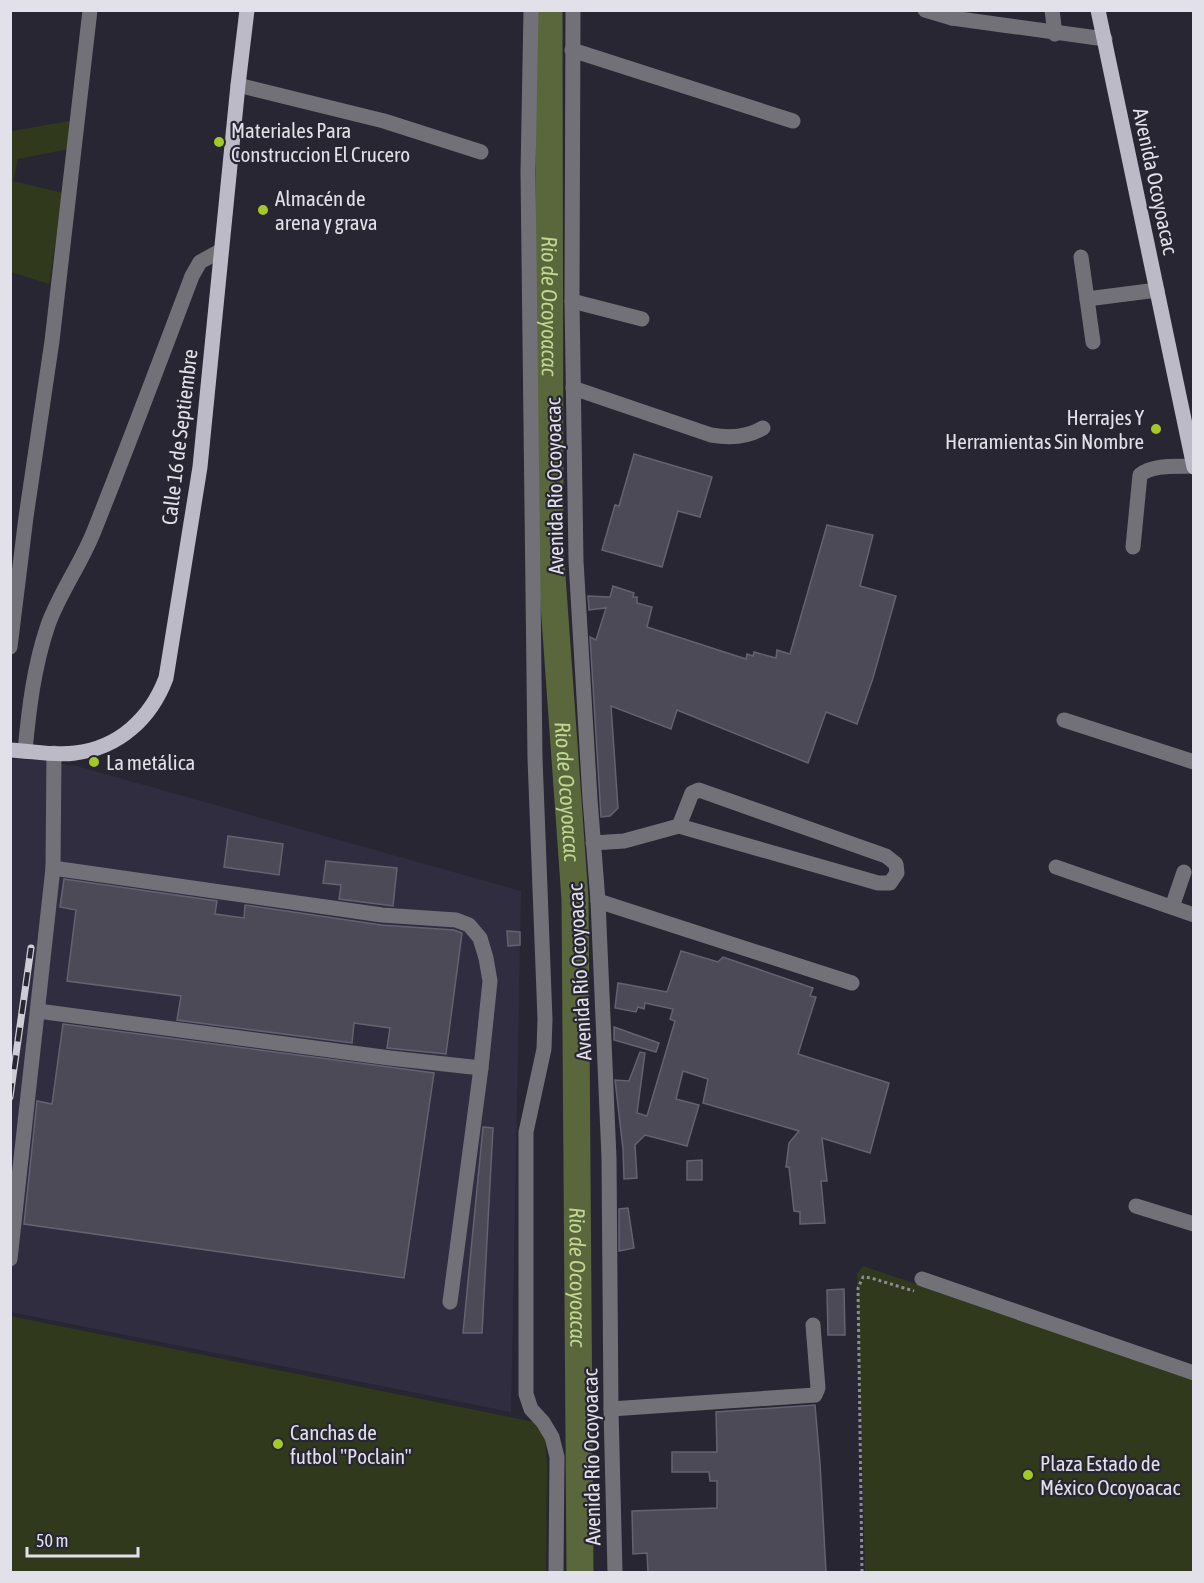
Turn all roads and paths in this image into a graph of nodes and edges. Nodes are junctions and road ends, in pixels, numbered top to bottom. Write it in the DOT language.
graph roads {
  1 [pos="90,10"];
  2 [pos="247,10"];
  3 [pos="531,10"];
  4 [pos="573,10"];
  5 [pos="925,10"];
  6 [pos="1052,10"];
  7 [pos="1098,10"];
  8 [pos="952,14"];
  9 [pos="1055,34"];
  10 [pos="1105,39"];
  11 [pos="572,50"];
  12 [pos="237,85"];
  13 [pos="793,121"];
  14 [pos="481,152"];
  15 [pos="220,251"];
  16 [pos="1081,257"];
  17 [pos="1156,290"];
  18 [pos="1087,299"];
  19 [pos="572,302"];
  20 [pos="642,319"];
  21 [pos="1093,342"];
  22 [pos="573,388"];
  23 [pos="763,428"];
  24 [pos="1193,466"];
  25 [pos="1133,547"];
  26 [pos="10,648"];
  27 [pos="1064,720"];
  28 [pos="18,750"];
  29 [pos="54,753"];
  30 [pos="1194,762"];
  31 [pos="679,826"];
  32 [pos="593,843"];
  33 [pos="1056,867"];
  34 [pos="53,868"];
  35 [pos="1184,872"];
  36 [pos="598,901"];
  37 [pos="1172,907"];
  38 [pos="1194,915"];
  39 [pos="852,983"];
  40 [pos="38,1011"];
  41 [pos="481,1068"];
  42 [pos="1136,1206"];
  43 [pos="1194,1224"];
  44 [pos="10,1259"];
  45 [pos="921,1286"];
  46 [pos="450,1302"];
  47 [pos="813,1325"];
  48 [pos="1194,1373"];
  49 [pos="610,1409"];
  50 [pos="556,1572"];
  51 [pos="615,1572"];
  52 [pos="862,1572"];
  1 -- 26 [label="street"];
  2 -- 12 [label="main road, Calle 16 de Septiembre"];
  3 -- 50 [label="street"];
  4 -- 11 [label="street, Avenida Río Ocoyoacac"];
  5 -- 8 [label="street"];
  6 -- 9 [label="street"];
  7 -- 10 [label="main road, Avenida Ocoyoacac"];
  8 -- 9 [label="street"];
  9 -- 10 [label="street"];
  10 -- 17 [label="main road, Avenida Ocoyoacac"];
  11 -- 13 [label="street"];
  11 -- 19 [label="street, Avenida Río Ocoyoacac"];
  12 -- 14 [label="street"];
  12 -- 15 [label="main road, Calle 16 de Septiembre"];
  15 -- 28 [label="street"];
  15 -- 29 [label="main road, Calle 16 de Septiembre"];
  16 -- 18 [label="street"];
  17 -- 18 [label="street"];
  17 -- 24 [label="main road, Avenida Ocoyoacac"];
  18 -- 21 [label="street"];
  19 -- 20 [label="street"];
  19 -- 22 [label="street, Avenida Río Ocoyoacac"];
  22 -- 23 [label="street"];
  22 -- 32 [label="street, Avenida Río Ocoyoacac"];
  24 -- 25 [label="street"];
  27 -- 30 [label="street"];
  28 -- 29 [label="main road, Calle 16 de Septiembre"];
  29 -- 34 [label="street"];
  31 -- 31 [label="street"];
  31 -- 32 [label="street"];
  32 -- 36 [label="street, Avenida Río Ocoyoacac"];
  33 -- 37 [label="street"];
  34 -- 40 [label="street"];
  34 -- 41 [label="street"];
  35 -- 37 [label="street"];
  36 -- 39 [label="street"];
  36 -- 49 [label="street, Avenida Río Ocoyoacac"];
  37 -- 38 [label="street"];
  40 -- 41 [label="street"];
  40 -- 44 [label="street"];
  41 -- 46 [label="street"];
  42 -- 43 [label="street"];
  45 -- 48 [label="street"];
  45 -- 52 [label="path"];
  47 -- 49 [label="street"];
  49 -- 51 [label="street, Avenida Río Ocoyoacac"];
}
